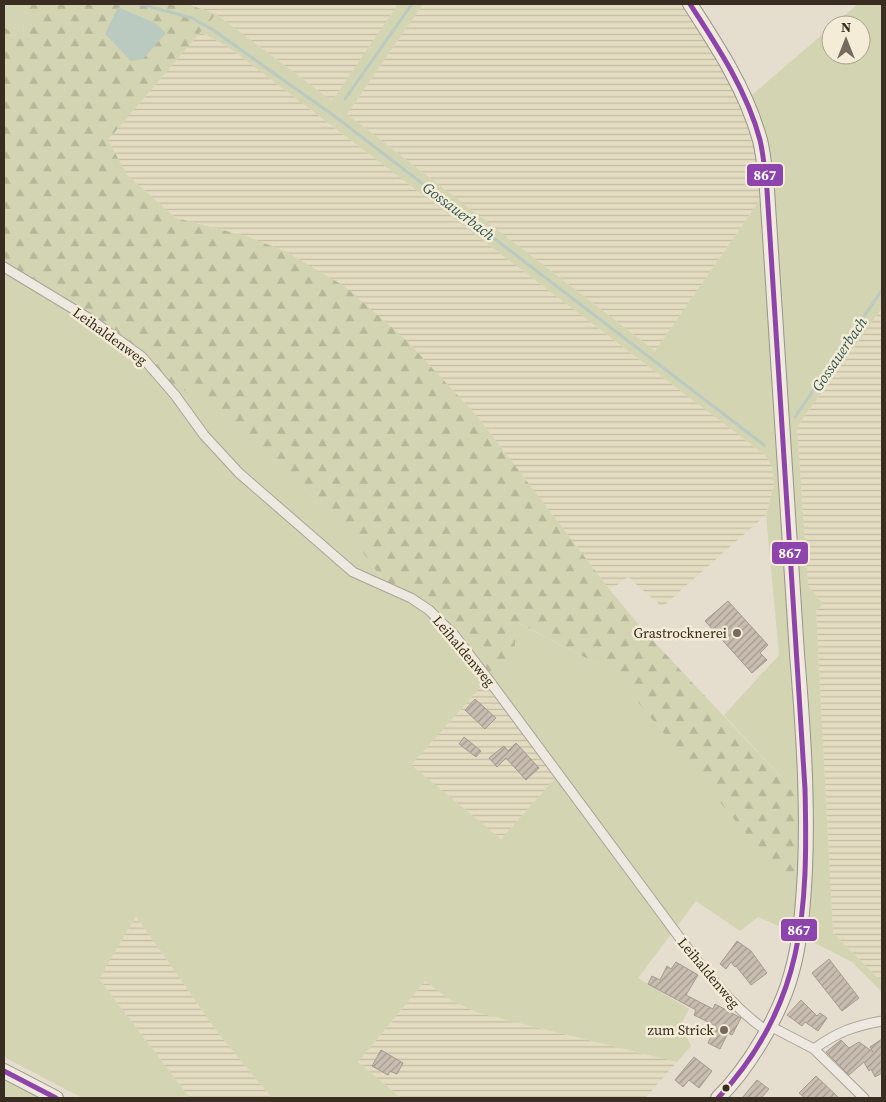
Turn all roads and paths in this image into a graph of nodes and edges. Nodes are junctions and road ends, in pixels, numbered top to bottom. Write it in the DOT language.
graph roads {
  1 [pos="690,4"];
  2 [pos="4,267"];
  3 [pos="882,1021"];
  4 [pos="768,1029"];
  5 [pos="814,1049"];
  6 [pos="4,1071"];
  7 [pos="56,1098"];
  8 [pos="718,1098"];
  9 [pos="864,1098"];
  1 -- 4 [label="main road"];
  2 -- 4 [label="street, Leihaldenweg"];
  3 -- 5 [label="street"];
  4 -- 5 [label="street, Leihaldenweg"];
  4 -- 8 [label="main road"];
  5 -- 9 [label="street, Leihaldenweg"];
  6 -- 7 [label="main road"];
}
